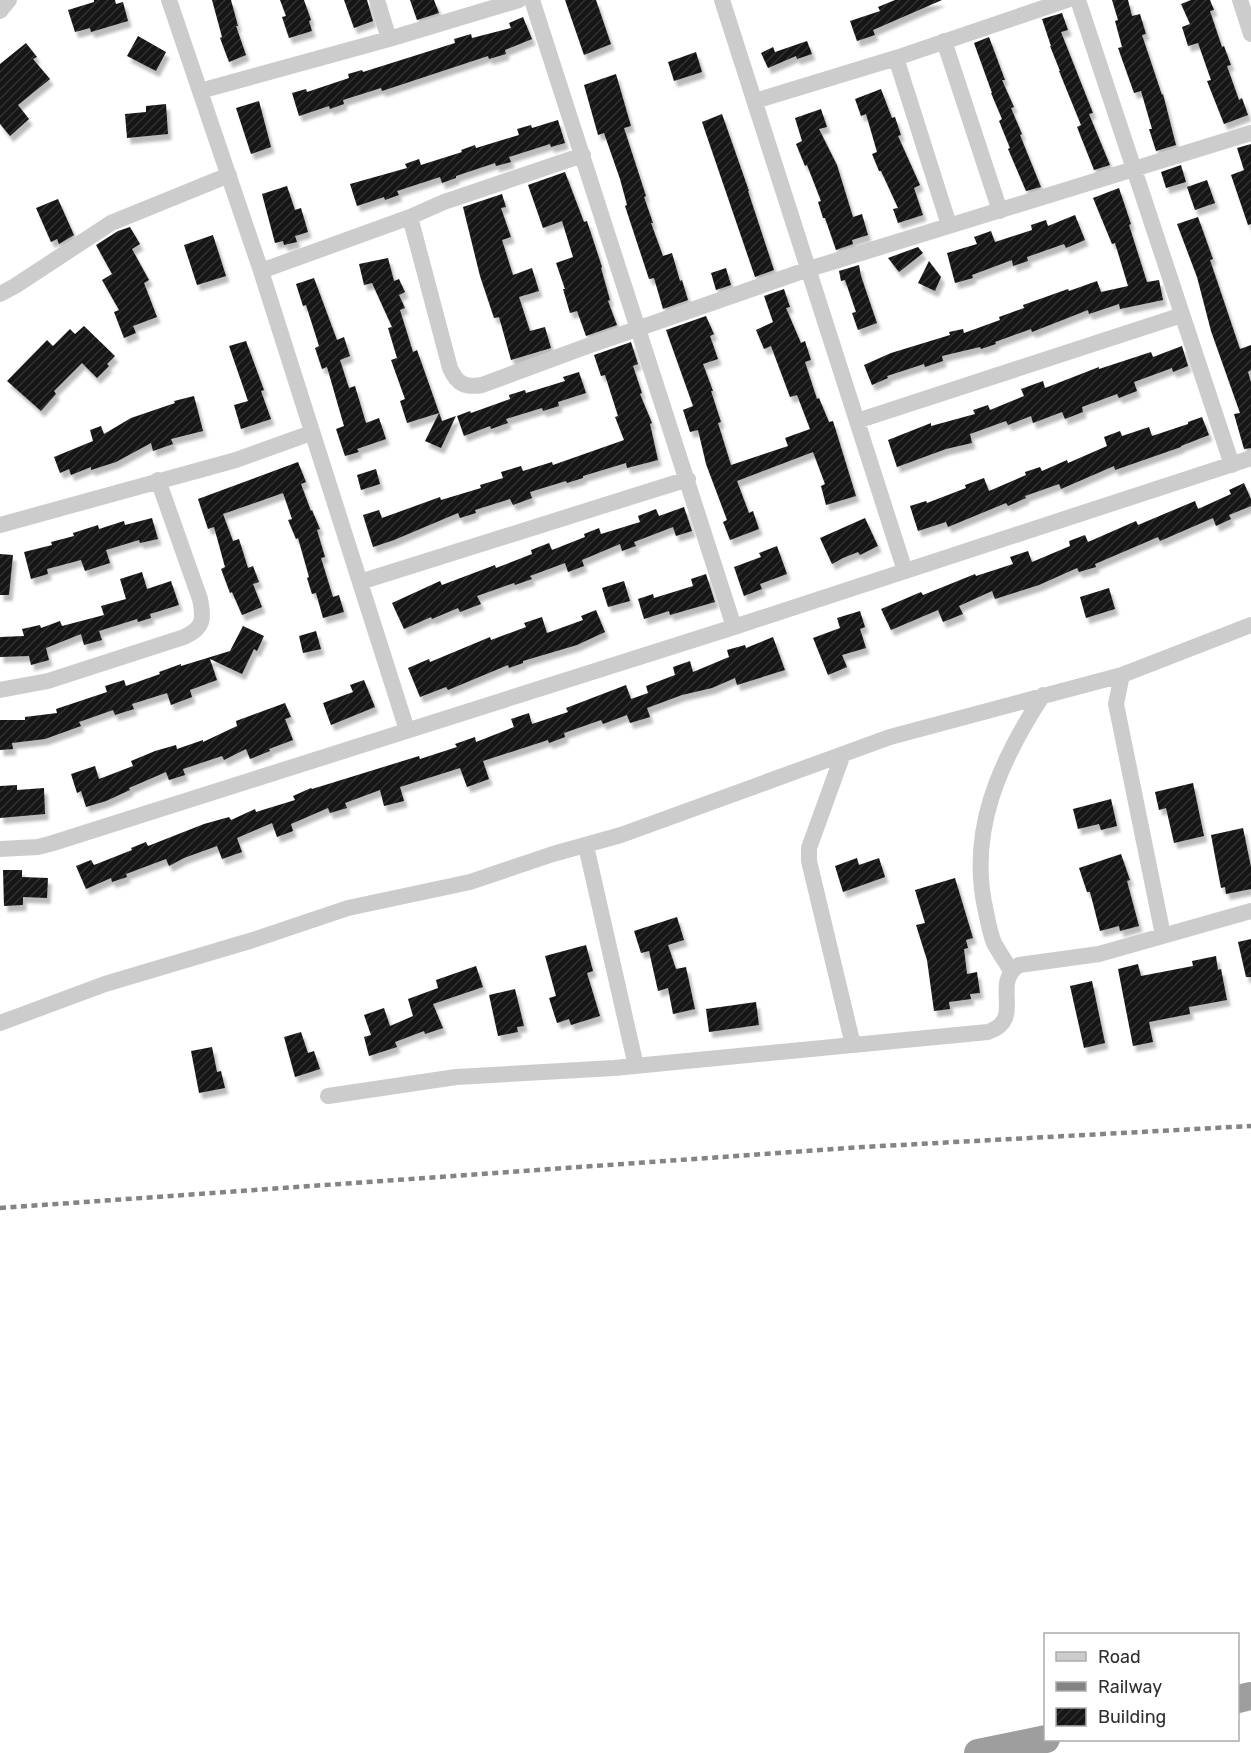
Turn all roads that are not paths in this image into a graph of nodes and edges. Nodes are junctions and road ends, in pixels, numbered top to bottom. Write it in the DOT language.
graph roads {
  1 [pos="9,0"];
  2 [pos="169,0"];
  3 [pos="377,0"];
  4 [pos="519,0"];
  5 [pos="532,0"];
  6 [pos="722,0"];
  7 [pos="1067,0"];
  8 [pos="1078,0"];
  9 [pos="1240,0"];
  10 [pos="0,11"];
  11 [pos="1251,34"];
  12 [pos="388,39"];
  13 [pos="944,41"];
  14 [pos="896,58"];
  15 [pos="200,91"];
  16 [pos="755,101"];
  17 [pos="1251,133"];
  18 [pos="583,155"];
  19 [pos="1135,169"];
  20 [pos="229,175"];
  21 [pos="1000,211"];
  22 [pos="410,217"];
  23 [pos="949,225"];
  24 [pos="809,269"];
  25 [pos="261,272"];
  26 [pos="0,294"];
  27 [pos="1182,315"];
  28 [pos="639,328"];
  29 [pos="857,421"];
  30 [pos="311,433"];
  31 [pos="1251,458"];
  32 [pos="1232,465"];
  33 [pos="688,479"];
  34 [pos="158,480"];
  35 [pos="0,525"];
  36 [pos="905,572"];
  37 [pos="360,582"];
  38 [pos="1251,625"];
  39 [pos="734,627"];
  40 [pos="1122,675"];
  41 [pos="0,690"];
  42 [pos="1043,695"];
  43 [pos="407,730"];
  44 [pos="843,754"];
  45 [pos="586,846"];
  46 [pos="0,849"];
  47 [pos="1251,911"];
  48 [pos="1163,935"];
  49 [pos="1011,970"];
  50 [pos="0,1023"];
  51 [pos="853,1045"];
  52 [pos="636,1066"];
  53 [pos="328,1096"];
  54 [pos="1044,1739"];
  55 [pos="978,1753"];
  1 -- 10 [label="street"];
  2 -- 15 [label="street"];
  3 -- 12 [label="street"];
  4 -- 12 [label="street"];
  5 -- 18 [label="street"];
  6 -- 16 [label="street"];
  7 -- 13 [label="street"];
  8 -- 19 [label="street"];
  9 -- 11 [label="street"];
  12 -- 15 [label="street"];
  13 -- 14 [label="street"];
  13 -- 21 [label="street"];
  14 -- 16 [label="street"];
  14 -- 23 [label="street"];
  15 -- 20 [label="street"];
  16 -- 24 [label="street"];
  17 -- 19 [label="street"];
  18 -- 22 [label="street"];
  18 -- 28 [label="street"];
  19 -- 21 [label="street"];
  19 -- 27 [label="street"];
  20 -- 25 [label="street"];
  20 -- 26 [label="street"];
  21 -- 23 [label="street"];
  22 -- 25 [label="street"];
  22 -- 28 [label="street"];
  23 -- 24 [label="street"];
  24 -- 28 [label="street"];
  24 -- 29 [label="street"];
  25 -- 30 [label="street"];
  27 -- 29 [label="street"];
  27 -- 32 [label="street"];
  28 -- 33 [label="street"];
  29 -- 36 [label="street"];
  30 -- 34 [label="street"];
  30 -- 37 [label="street"];
  31 -- 32 [label="street"];
  32 -- 36 [label="street"];
  33 -- 37 [label="street"];
  33 -- 39 [label="street"];
  34 -- 35 [label="street"];
  34 -- 41 [label="street"];
  36 -- 39 [label="street"];
  37 -- 43 [label="street"];
  38 -- 40 [label="street"];
  39 -- 43 [label="street"];
  40 -- 42 [label="street"];
  40 -- 48 [label="street"];
  42 -- 44 [label="street"];
  42 -- 49 [label="street"];
  43 -- 46 [label="street"];
  44 -- 45 [label="street"];
  44 -- 51 [label="street"];
  45 -- 50 [label="street"];
  45 -- 52 [label="street"];
  47 -- 48 [label="street"];
  48 -- 49 [label="street"];
  49 -- 51 [label="street"];
  51 -- 52 [label="street"];
  52 -- 53 [label="street"];
  54 -- 55 [label="highway"];
}
